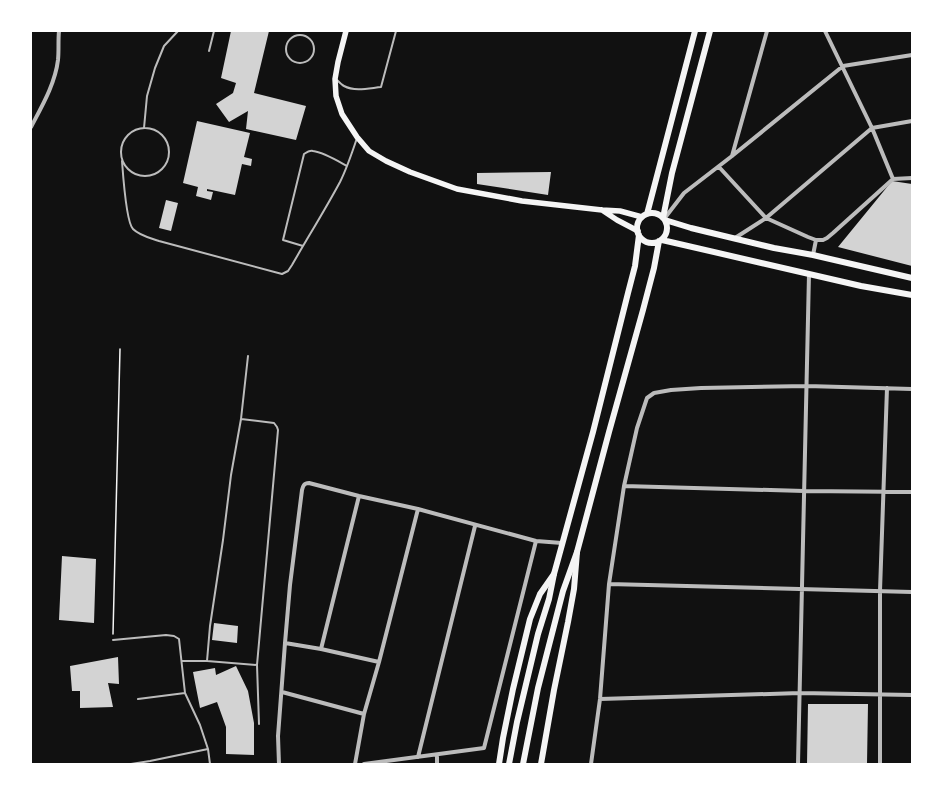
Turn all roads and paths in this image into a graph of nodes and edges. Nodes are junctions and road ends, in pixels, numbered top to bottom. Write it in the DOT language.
graph roads {
  1 [pos="58,31"];
  2 [pos="178,31"];
  3 [pos="214,31"];
  4 [pos="300,31"];
  5 [pos="346,31"];
  6 [pos="396,31"];
  7 [pos="695,31"];
  8 [pos="710,31"];
  9 [pos="768,31"];
  10 [pos="825,31"];
  11 [pos="300,35"];
  12 [pos="209,51"];
  13 [pos="912,55"];
  14 [pos="842,66"];
  15 [pos="335,79"];
  16 [pos="912,121"];
  17 [pos="31,127"];
  18 [pos="144,128"];
  19 [pos="872,128"];
  20 [pos="357,137"];
  21 [pos="732,156"];
  22 [pos="122,161"];
  23 [pos="347,166"];
  24 [pos="719,167"];
  25 [pos="912,178"];
  26 [pos="893,179"];
  27 [pos="602,210"];
  28 [pos="644,216"];
  29 [pos="766,218"];
  30 [pos="664,219"];
  31 [pos="638,233"];
  32 [pos="735,238"];
  33 [pos="816,240"];
  34 [pos="660,241"];
  35 [pos="303,246"];
  36 [pos="813,255"];
  37 [pos="809,274"];
  38 [pos="912,278"];
  39 [pos="912,295"];
  40 [pos="120,349"];
  41 [pos="248,356"];
  42 [pos="807,386"];
  43 [pos="887,388"];
  44 [pos="912,389"];
  45 [pos="241,419"];
  46 [pos="624,486"];
  47 [pos="804,491"];
  48 [pos="883,491"];
  49 [pos="912,492"];
  50 [pos="359,496"];
  51 [pos="418,509"];
  52 [pos="475,526"];
  53 [pos="536,541"];
  54 [pos="562,543"];
  55 [pos="577,552"];
  56 [pos="554,574"];
  57 [pos="609,584"];
  58 [pos="802,589"];
  59 [pos="880,591"];
  60 [pos="912,592"];
  61 [pos="113,640"];
  62 [pos="285,643"];
  63 [pos="321,649"];
  64 [pos="182,661"];
  65 [pos="207,661"];
  66 [pos="379,662"];
  67 [pos="257,664"];
  68 [pos="282,692"];
  69 [pos="185,693"];
  70 [pos="800,693"];
  71 [pos="879,695"];
  72 [pos="912,695"];
  73 [pos="600,698"];
  74 [pos="138,699"];
  75 [pos="364,714"];
  76 [pos="259,724"];
  77 [pos="208,749"];
  78 [pos="437,755"];
  79 [pos="418,757"];
  80 [pos="383,762"];
  81 [pos="131,764"];
  82 [pos="210,764"];
  83 [pos="279,764"];
  84 [pos="355,764"];
  85 [pos="364,764"];
  86 [pos="437,764"];
  87 [pos="499,764"];
  88 [pos="509,764"];
  89 [pos="523,764"];
  90 [pos="540,764"];
  91 [pos="591,764"];
  92 [pos="798,764"];
  93 [pos="880,764"];
  1 -- 17 [label="street"];
  2 -- 18 [label="lane"];
  3 -- 12 [label="lane"];
  4 -- 11 [label="lane"];
  5 -- 15 [label="main road"];
  6 -- 15 [label="lane"];
  7 -- 28 [label="main road"];
  8 -- 30 [label="main road"];
  9 -- 21 [label="street"];
  10 -- 14 [label="street"];
  11 -- 11 [label="lane"];
  13 -- 14 [label="street"];
  14 -- 19 [label="street"];
  14 -- 21 [label="street"];
  15 -- 20 [label="main road"];
  16 -- 19 [label="street"];
  18 -- 22 [label="lane"];
  18 -- 22 [label="lane"];
  19 -- 26 [label="street"];
  19 -- 29 [label="street"];
  20 -- 23 [label="lane"];
  20 -- 27 [label="main road"];
  21 -- 24 [label="street"];
  22 -- 35 [label="lane"];
  23 -- 35 [label="lane"];
  23 -- 35 [label="lane"];
  24 -- 29 [label="street"];
  24 -- 30 [label="street"];
  25 -- 26 [label="street"];
  26 -- 33 [label="street"];
  27 -- 28 [label="main road"];
  27 -- 31 [label="main road"];
  28 -- 30 [label="main road"];
  28 -- 31 [label="main road"];
  29 -- 32 [label="street"];
  29 -- 33 [label="street"];
  30 -- 32 [label="main road"];
  30 -- 34 [label="main road"];
  31 -- 34 [label="main road"];
  31 -- 54 [label="main road"];
  32 -- 36 [label="main road"];
  33 -- 36 [label="street"];
  34 -- 37 [label="main road"];
  34 -- 55 [label="main road"];
  36 -- 38 [label="main road"];
  37 -- 39 [label="main road"];
  37 -- 42 [label="street"];
  40 -- 61 [label="path"];
  41 -- 45 [label="lane"];
  42 -- 43 [label="street"];
  42 -- 46 [label="street"];
  42 -- 47 [label="street"];
  43 -- 44 [label="street"];
  43 -- 48 [label="street"];
  45 -- 65 [label="lane"];
  45 -- 67 [label="lane"];
  46 -- 47 [label="street"];
  46 -- 57 [label="street"];
  47 -- 48 [label="street"];
  47 -- 58 [label="street"];
  48 -- 49 [label="street"];
  48 -- 59 [label="street"];
  50 -- 51 [label="street"];
  50 -- 62 [label="street"];
  50 -- 63 [label="street"];
  51 -- 52 [label="street"];
  51 -- 66 [label="street"];
  52 -- 53 [label="street"];
  52 -- 79 [label="street"];
  53 -- 54 [label="street"];
  53 -- 78 [label="street"];
  54 -- 56 [label="main road"];
  55 -- 89 [label="main road"];
  55 -- 90 [label="main road"];
  56 -- 87 [label="main road"];
  56 -- 88 [label="main road"];
  57 -- 58 [label="street"];
  57 -- 73 [label="street"];
  58 -- 59 [label="street"];
  58 -- 70 [label="street"];
  59 -- 60 [label="street"];
  59 -- 71 [label="street"];
  61 -- 64 [label="lane"];
  62 -- 63 [label="street"];
  62 -- 68 [label="street"];
  63 -- 66 [label="street"];
  64 -- 65 [label="lane"];
  64 -- 69 [label="lane"];
  65 -- 67 [label="lane"];
  66 -- 75 [label="street"];
  67 -- 76 [label="lane"];
  68 -- 75 [label="street"];
  68 -- 83 [label="street"];
  69 -- 74 [label="lane"];
  69 -- 77 [label="lane"];
  70 -- 71 [label="street"];
  70 -- 73 [label="street"];
  70 -- 92 [label="street"];
  71 -- 72 [label="street"];
  71 -- 93 [label="street"];
  73 -- 91 [label="street"];
  75 -- 84 [label="street"];
  77 -- 81 [label="lane"];
  77 -- 82 [label="lane"];
  78 -- 79 [label="street"];
  78 -- 86 [label="street"];
  79 -- 80 [label="street"];
  80 -- 85 [label="street"];
}
